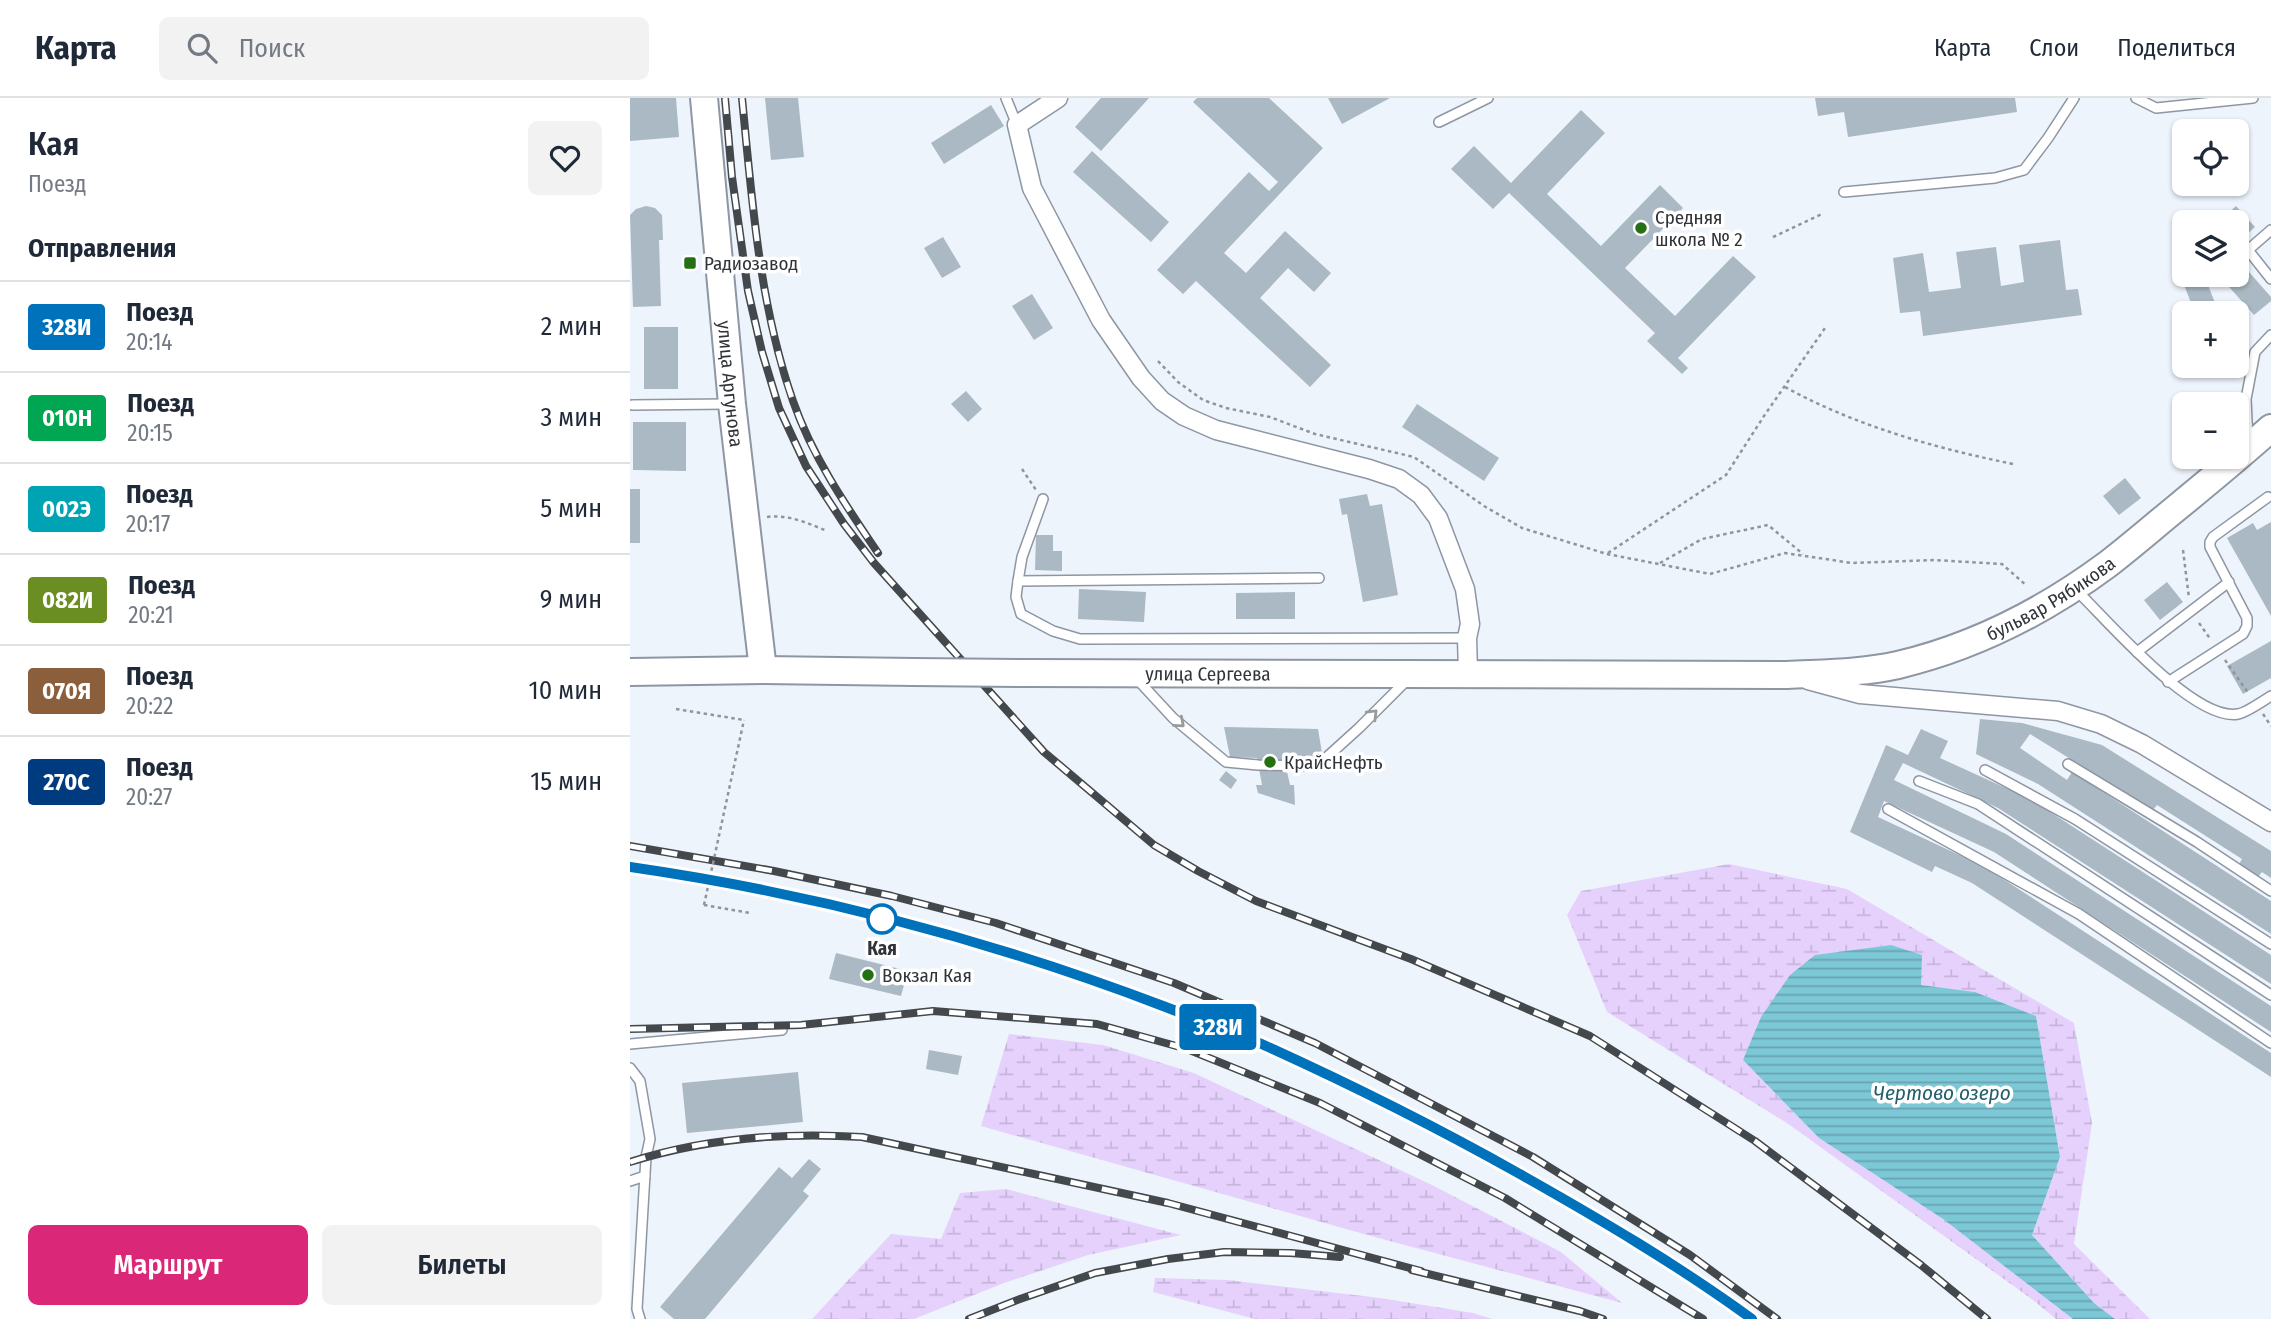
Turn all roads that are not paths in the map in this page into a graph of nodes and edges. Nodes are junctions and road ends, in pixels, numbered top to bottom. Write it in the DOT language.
graph roads {
  1 [pos="704,98"];
  2 [pos="1006,98"];
  3 [pos="1058,98"];
  4 [pos="1488,98"];
  5 [pos="2074,98"];
  6 [pos="2136,98"];
  7 [pos="2251,98"];
  8 [pos="1439,122"];
  9 [pos="1017,125"];
  10 [pos="1844,192"];
  11 [pos="2271,230"];
  12 [pos="2271,279"];
  13 [pos="2271,335"];
  14 [pos="2247,392"];
  15 [pos="732,404"];
  16 [pos="632,405"];
  17 [pos="2271,428"];
  18 [pos="2249,449"];
  19 [pos="2225,469"];
  20 [pos="2268,497"];
  21 [pos="1043,499"];
  22 [pos="1319,578"];
  23 [pos="1018,580"];
  24 [pos="2228,582"];
  25 [pos="2075,586"];
  26 [pos="1467,638"];
  27 [pos="2137,652"];
  28 [pos="763,670"];
  29 [pos="630,672"];
  30 [pos="1468,673"];
  31 [pos="1133,674"];
  32 [pos="1412,675"];
  33 [pos="1787,675"];
  34 [pos="2168,682"];
  35 [pos="2271,696"];
  36 [pos="2068,764"];
  37 [pos="1985,770"];
  38 [pos="1919,781"];
  39 [pos="1888,809"];
  40 [pos="2271,822"];
  41 [pos="2271,891"];
  42 [pos="2271,944"];
  43 [pos="2271,995"];
  44 [pos="782,1030"];
  45 [pos="2271,1042"];
  46 [pos="630,1044"];
  47 [pos="630,1068"];
  48 [pos="645,1176"];
  49 [pos="630,1181"];
  50 [pos="640,1319"];
  1 -- 15 [label="main road, улица Аргунова"];
  2 -- 9 [label="lane"];
  3 -- 9 [label="street"];
  4 -- 8 [label="lane"];
  5 -- 10 [label="lane"];
  6 -- 7 [label="lane"];
  9 -- 26 [label="street"];
  11 -- 12 [label="lane"];
  13 -- 14 [label="lane"];
  15 -- 16 [label="lane"];
  15 -- 28 [label="main road, улица Аргунова"];
  17 -- 18 [label="main road, бульвар Рябикова"];
  19 -- 25 [label="main road, бульвар Рябикова"];
  20 -- 24 [label="lane"];
  21 -- 23 [label="lane"];
  22 -- 23 [label="lane"];
  23 -- 26 [label="lane"];
  24 -- 27 [label="lane"];
  24 -- 34 [label="lane"];
  25 -- 27 [label="lane"];
  25 -- 33 [label="main road, бульвар Рябикова"];
  26 -- 30 [label="street"];
  27 -- 34 [label="lane"];
  28 -- 29 [label="main road, улица Сергеева"];
  28 -- 31 [label="main road, улица Сергеева, bridge"];
  30 -- 32 [label="main road, улица Сергеева"];
  30 -- 33 [label="main road, улица Сергеева"];
  31 -- 32 [label="main road, улица Сергеева"];
  31 -- 32 [label="lane, one-way"];
  33 -- 40 [label="street"];
  34 -- 35 [label="lane"];
  36 -- 41 [label="lane"];
  37 -- 42 [label="lane"];
  38 -- 43 [label="lane"];
  39 -- 45 [label="lane"];
  44 -- 46 [label="lane"];
  47 -- 48 [label="lane"];
  48 -- 49 [label="lane"];
  48 -- 50 [label="lane"];
}
